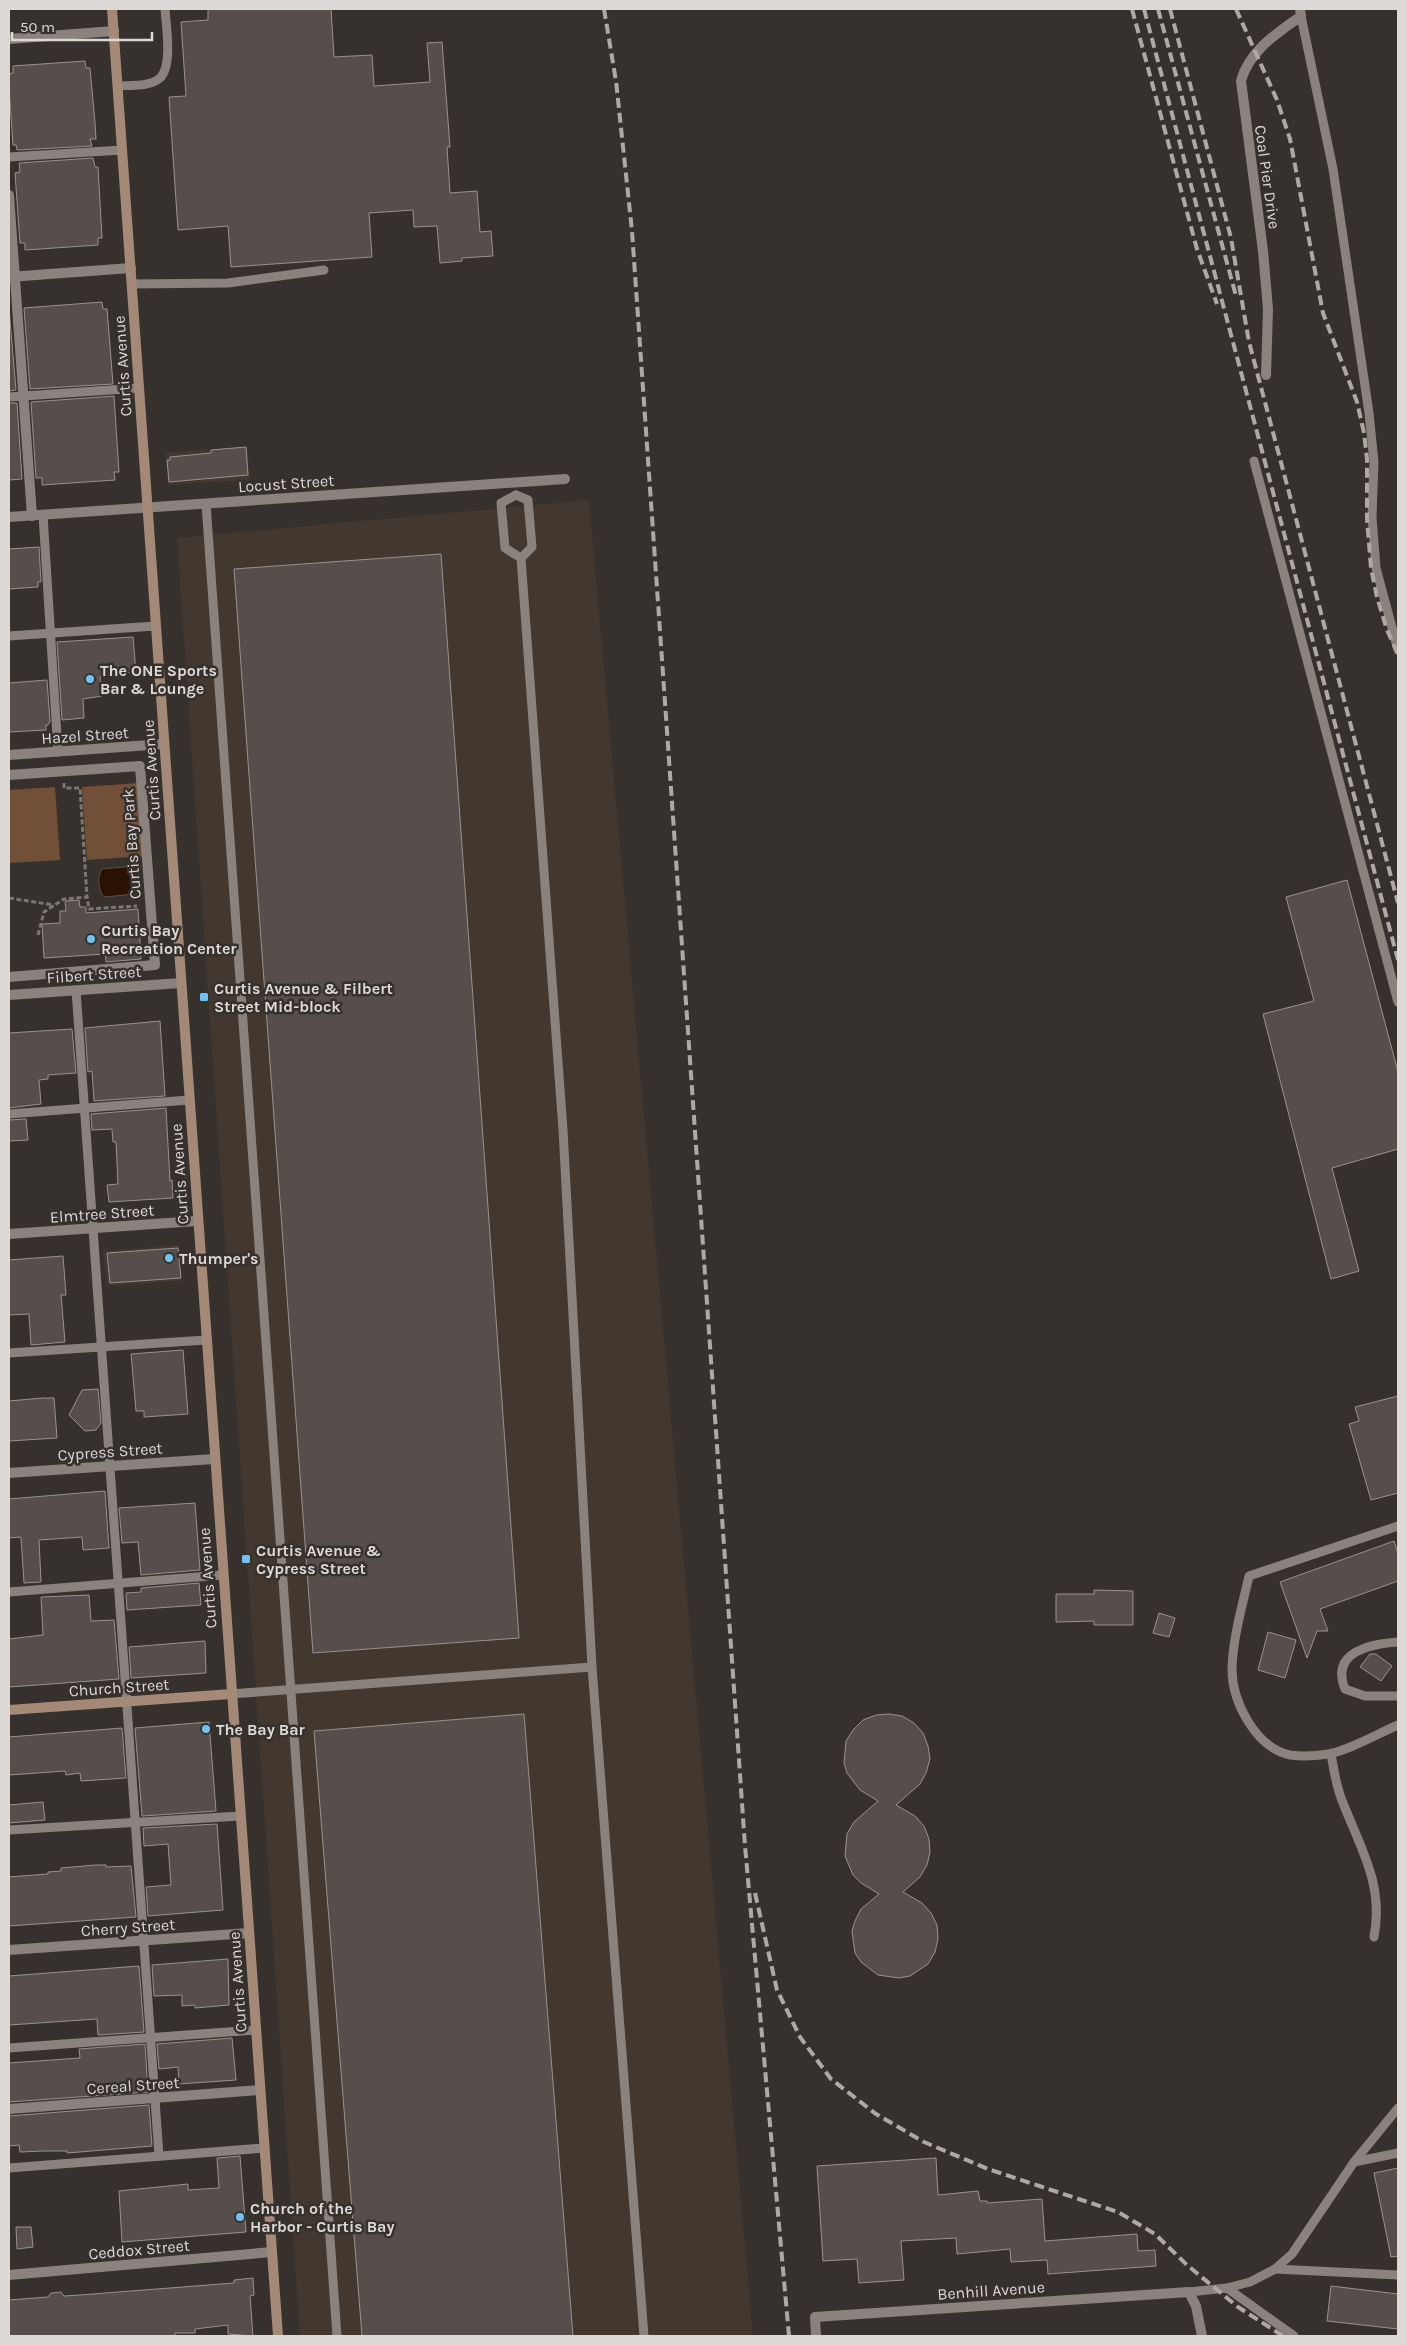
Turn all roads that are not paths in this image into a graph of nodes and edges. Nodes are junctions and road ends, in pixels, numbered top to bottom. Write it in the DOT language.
graph roads {
  1 [pos="112,9"];
  2 [pos="165,9"];
  3 [pos="1300,12"];
  4 [pos="114,31"];
  5 [pos="9,38"];
  6 [pos="118,86"];
  7 [pos="122,150"];
  8 [pos="9,157"];
  9 [pos="9,195"];
  10 [pos="131,268"];
  11 [pos="324,270"];
  12 [pos="12,277"];
  13 [pos="132,284"];
  14 [pos="1266,375"];
  15 [pos="139,388"];
  16 [pos="23,396"];
  17 [pos="9,397"];
  18 [pos="1254,461"];
  19 [pos="565,479"];
  20 [pos="515,482"];
  21 [pos="516,495"];
  22 [pos="206,504"];
  23 [pos="148,508"];
  24 [pos="43,515"];
  25 [pos="32,516"];
  26 [pos="9,517"];
  27 [pos="521,558"];
  28 [pos="155,626"];
  29 [pos="50,633"];
  30 [pos="9,636"];
  31 [pos="1398,650"];
  32 [pos="164,744"];
  33 [pos="58,752"];
  34 [pos="9,755"];
  35 [pos="9,775"];
  36 [pos="9,977"];
  37 [pos="181,983"];
  38 [pos="76,990"];
  39 [pos="9,995"];
  40 [pos="1398,1002"];
  41 [pos="189,1100"];
  42 [pos="84,1108"];
  43 [pos="9,1114"];
  44 [pos="197,1221"];
  45 [pos="92,1228"];
  46 [pos="9,1234"];
  47 [pos="206,1340"];
  48 [pos="101,1347"];
  49 [pos="9,1353"];
  50 [pos="214,1459"];
  51 [pos="110,1466"];
  52 [pos="9,1473"];
  53 [pos="1398,1526"];
  54 [pos="222,1575"];
  55 [pos="118,1583"];
  56 [pos="9,1592"];
  57 [pos="1398,1642"];
  58 [pos="592,1667"];
  59 [pos="291,1689"];
  60 [pos="231,1694"];
  61 [pos="1398,1696"];
  62 [pos="126,1702"];
  63 [pos="9,1710"];
  64 [pos="1398,1725"];
  65 [pos="1331,1754"];
  66 [pos="240,1816"];
  67 [pos="135,1822"];
  68 [pos="9,1830"];
  69 [pos="249,1933"];
  70 [pos="1374,1937"];
  71 [pos="144,1941"];
  72 [pos="9,1950"];
  73 [pos="255,2030"];
  74 [pos="151,2038"];
  75 [pos="9,2048"];
  76 [pos="260,2090"];
  77 [pos="155,2098"];
  78 [pos="1398,2108"];
  79 [pos="9,2110"];
  80 [pos="264,2148"];
  81 [pos="1398,2153"];
  82 [pos="159,2156"];
  83 [pos="1354,2162"];
  84 [pos="9,2168"];
  85 [pos="272,2252"];
  86 [pos="1275,2269"];
  87 [pos="9,2275"];
  88 [pos="1398,2275"];
  89 [pos="1227,2288"];
  90 [pos="1189,2292"];
  91 [pos="278,2336"];
  92 [pos="336,2336"];
  93 [pos="644,2336"];
  94 [pos="816,2336"];
  95 [pos="1202,2336"];
  96 [pos="1294,2336"];
  1 -- 4 [label="main road, Curtis Avenue"];
  2 -- 6 [label="lane"];
  3 -- 14 [label="street, Coal Pier Drive"];
  3 -- 31 [label="lane"];
  4 -- 5 [label="street"];
  4 -- 6 [label="main road, Curtis Avenue"];
  6 -- 7 [label="main road, Curtis Avenue"];
  7 -- 8 [label="lane"];
  7 -- 10 [label="main road, Curtis Avenue"];
  9 -- 12 [label="street"];
  10 -- 12 [label="street"];
  10 -- 13 [label="main road, Curtis Avenue"];
  11 -- 13 [label="lane"];
  12 -- 16 [label="street"];
  13 -- 15 [label="main road, Curtis Avenue"];
  15 -- 16 [label="lane"];
  15 -- 23 [label="main road, Curtis Avenue"];
  16 -- 17 [label="lane"];
  16 -- 25 [label="street"];
  18 -- 40 [label="lane"];
  19 -- 20 [label="street, Locust Street"];
  20 -- 21 [label="lane"];
  20 -- 22 [label="street, Locust Street"];
  21 -- 27 [label="lane"];
  21 -- 27 [label="lane"];
  22 -- 23 [label="street, Locust Street"];
  22 -- 59 [label="lane"];
  23 -- 24 [label="street, Locust Street"];
  23 -- 28 [label="main road, Curtis Avenue"];
  24 -- 25 [label="street, Locust Street"];
  24 -- 29 [label="lane"];
  25 -- 26 [label="street, Locust Street"];
  27 -- 58 [label="lane"];
  28 -- 29 [label="lane"];
  28 -- 32 [label="main road, Curtis Avenue"];
  29 -- 30 [label="lane"];
  29 -- 33 [label="lane"];
  32 -- 33 [label="street, Hazel Street"];
  32 -- 37 [label="main road, Curtis Avenue"];
  33 -- 34 [label="street, Hazel Street"];
  35 -- 36 [label="street, Curtis Bay Park"];
  37 -- 38 [label="street, Filbert Street"];
  37 -- 41 [label="main road, Curtis Avenue"];
  38 -- 39 [label="street, Filbert Street"];
  38 -- 42 [label="lane"];
  41 -- 42 [label="lane"];
  41 -- 44 [label="main road, Curtis Avenue"];
  42 -- 43 [label="lane"];
  42 -- 45 [label="lane"];
  44 -- 45 [label="street, Elmtree Street"];
  44 -- 47 [label="main road, Curtis Avenue"];
  45 -- 46 [label="street, Elmtree Street"];
  45 -- 48 [label="lane"];
  47 -- 48 [label="lane"];
  47 -- 50 [label="main road, Curtis Avenue"];
  48 -- 49 [label="lane"];
  48 -- 51 [label="lane"];
  50 -- 51 [label="street, Cypress Street"];
  50 -- 54 [label="main road, Curtis Avenue"];
  51 -- 52 [label="street, Cypress Street"];
  51 -- 55 [label="lane"];
  53 -- 65 [label="lane"];
  54 -- 55 [label="lane"];
  54 -- 60 [label="main road, Curtis Avenue"];
  55 -- 56 [label="lane"];
  55 -- 62 [label="lane"];
  57 -- 61 [label="lane"];
  58 -- 59 [label="lane"];
  58 -- 93 [label="lane"];
  59 -- 60 [label="lane"];
  59 -- 92 [label="lane"];
  60 -- 62 [label="main road, Church Street"];
  60 -- 66 [label="main road, Curtis Avenue"];
  62 -- 63 [label="main road, Church Street"];
  62 -- 67 [label="lane"];
  64 -- 65 [label="lane"];
  65 -- 70 [label="lane"];
  66 -- 67 [label="lane"];
  66 -- 69 [label="main road, Curtis Avenue"];
  67 -- 68 [label="lane"];
  67 -- 71 [label="lane"];
  69 -- 71 [label="street, Cherry Street"];
  69 -- 73 [label="main road, Curtis Avenue"];
  71 -- 72 [label="street, Cherry Street"];
  71 -- 74 [label="lane"];
  73 -- 74 [label="lane"];
  73 -- 76 [label="main road, Curtis Avenue"];
  74 -- 75 [label="lane"];
  74 -- 77 [label="lane"];
  76 -- 77 [label="street, Cereal Street"];
  76 -- 80 [label="main road, Curtis Avenue"];
  77 -- 79 [label="street, Cereal Street"];
  77 -- 82 [label="lane"];
  78 -- 83 [label="lane"];
  80 -- 82 [label="lane"];
  80 -- 85 [label="main road, Curtis Avenue"];
  81 -- 83 [label="lane"];
  82 -- 84 [label="lane"];
  83 -- 86 [label="lane"];
  85 -- 87 [label="street, Ceddox Street"];
  85 -- 91 [label="main road, Curtis Avenue"];
  86 -- 88 [label="lane"];
  86 -- 89 [label="lane"];
  89 -- 90 [label="lane"];
  89 -- 96 [label="lane"];
  90 -- 94 [label="street, Benhill Avenue"];
  90 -- 95 [label="street"];
}
